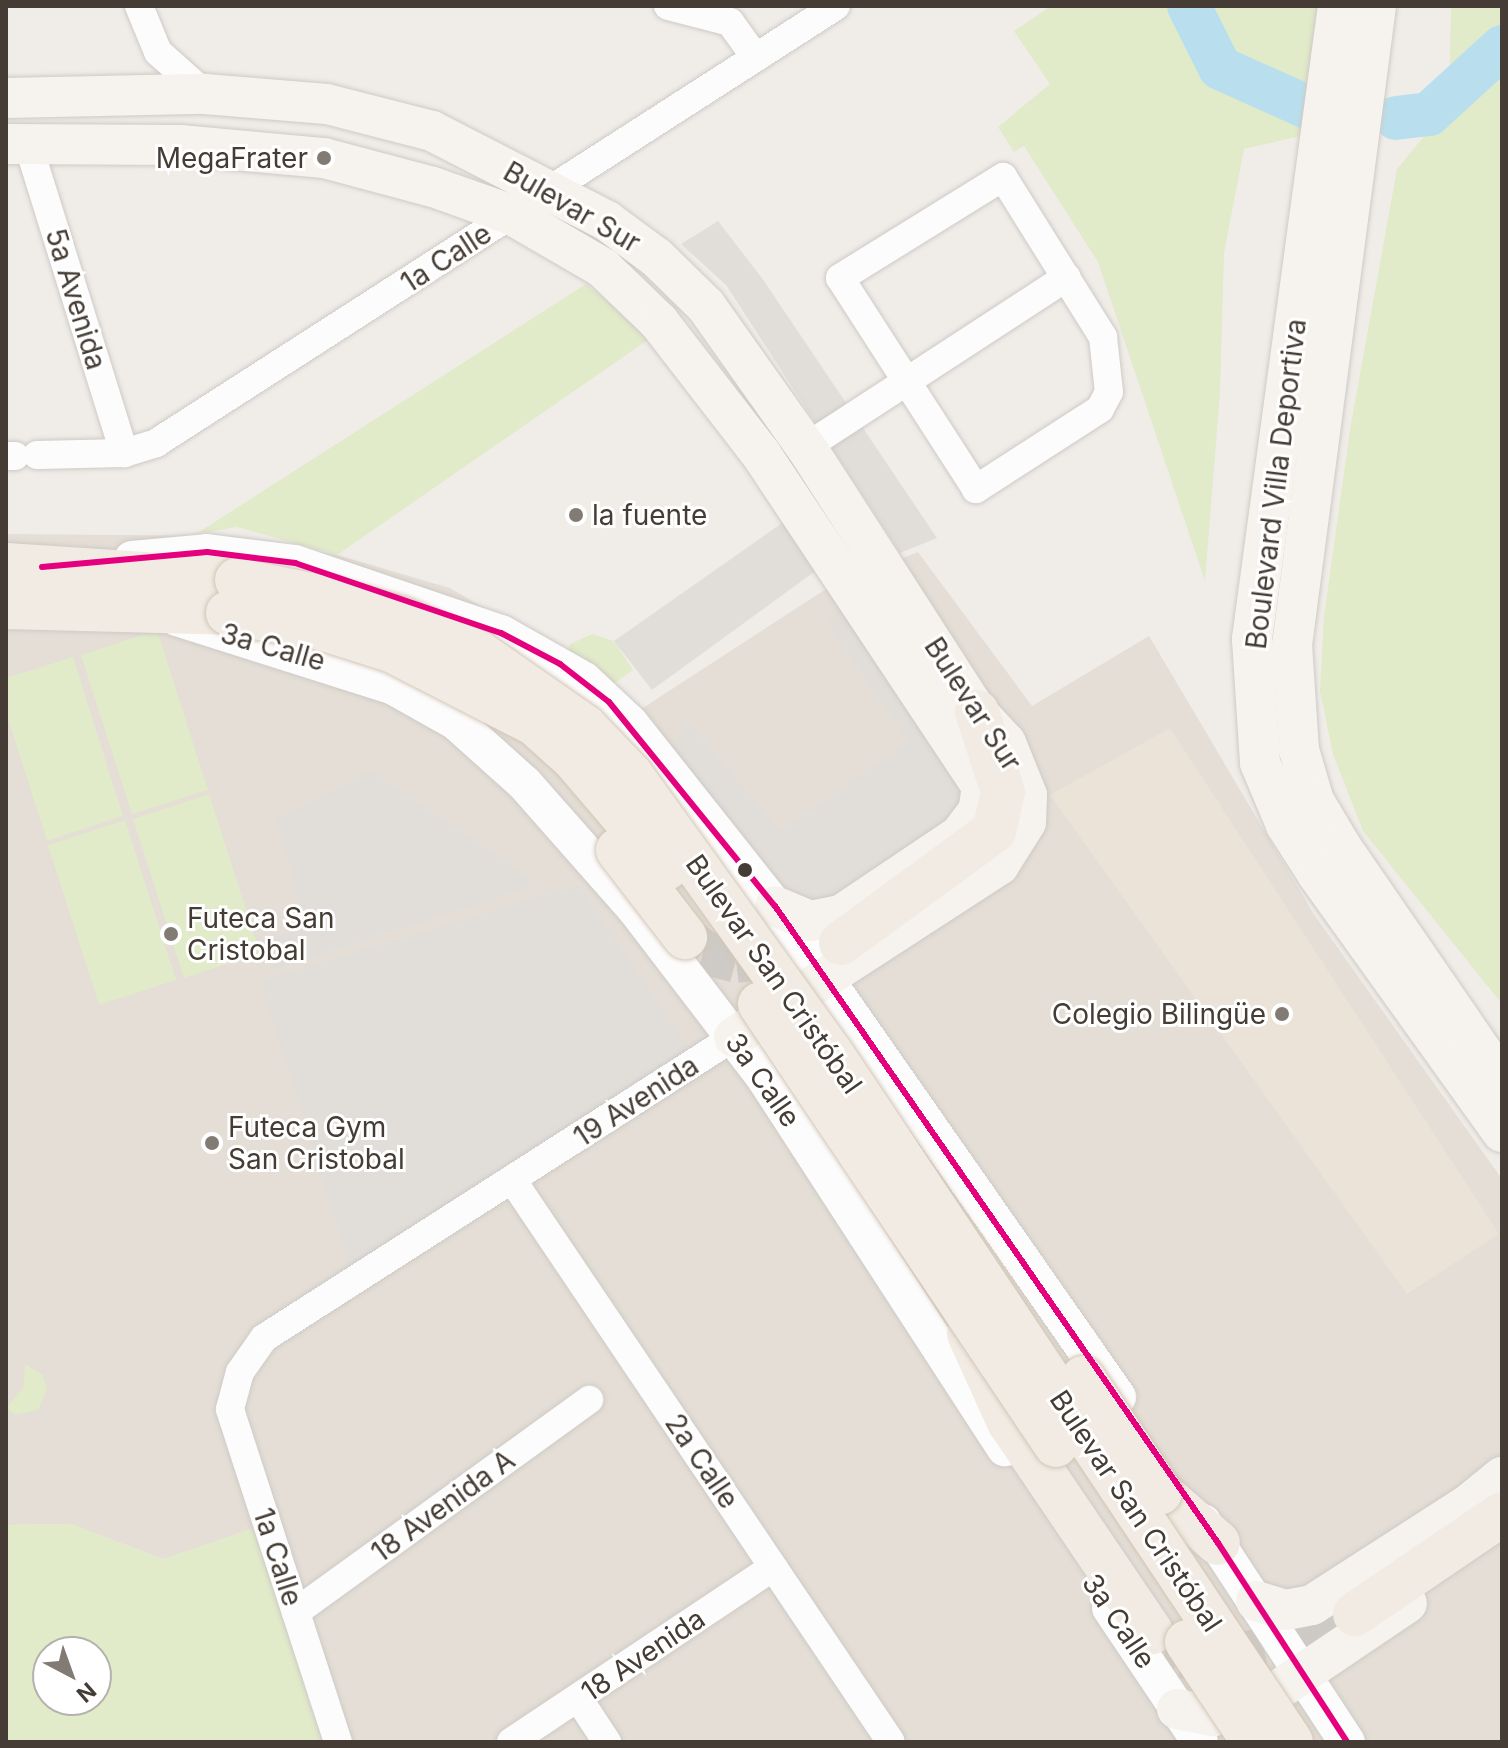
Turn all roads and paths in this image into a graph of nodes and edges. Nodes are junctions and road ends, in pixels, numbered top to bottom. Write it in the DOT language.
graph roads {
  1 [pos="139,6"];
  2 [pos="668,6"];
  3 [pos="836,6"];
  4 [pos="1338,6"];
  5 [pos="1376,6"];
  6 [pos="158,52"];
  7 [pos="756,58"];
  8 [pos="205,94"];
  9 [pos="149,95"];
  10 [pos="6,98"];
  11 [pos="17,144"];
  12 [pos="180,145"];
  13 [pos="552,189"];
  14 [pos="512,215"];
  15 [pos="1067,277"];
  16 [pos="906,381"];
  17 [pos="806,447"];
  18 [pos="124,453"];
  19 [pos="19,456"];
  20 [pos="24,566"];
  21 [pos="232,597"];
  22 [pos="6,607"];
  23 [pos="157,611"];
  24 [pos="464,685"];
  25 [pos="630,723"];
  26 [pos="968,729"];
  27 [pos="560,822"];
  28 [pos="1026,822"];
  29 [pos="775,906"];
  30 [pos="685,937"];
  31 [pos="834,962"];
  32 [pos="734,1037"];
  33 [pos="831,1053"];
  34 [pos="1493,1086"];
  35 [pos="1502,1132"];
  36 [pos="966,1177"];
  37 [pos="513,1181"];
  38 [pos="884,1265"];
  39 [pos="962,1305"];
  40 [pos="240,1372"];
  41 [pos="589,1400"];
  42 [pos="1502,1477"];
  43 [pos="1502,1514"];
  44 [pos="1502,1536"];
  45 [pos="1218,1543"];
  46 [pos="773,1567"];
  47 [pos="1256,1601"];
  48 [pos="296,1612"];
  49 [pos="1355,1614"];
  50 [pos="1151,1632"];
  51 [pos="1303,1675"];
  52 [pos="578,1698"];
  53 [pos="1177,1709"];
  54 [pos="1339,1740"];
  55 [pos="338,1742"];
  56 [pos="511,1742"];
  57 [pos="607,1742"];
  58 [pos="891,1742"];
  59 [pos="1200,1742"];
  60 [pos="1254,1742"];
  61 [pos="1291,1742"];
  1 -- 6 [label="street"];
  2 -- 7 [label="street"];
  3 -- 7 [label="street, 1a Calle"];
  4 -- 34 [label="main road, Boulevard Villa Deportiva"];
  5 -- 34 [label="main road, Boulevard Villa Deportiva"];
  6 -- 8 [label="street"];
  6 -- 9 [label="street"];
  7 -- 13 [label="street, 1a Calle"];
  8 -- 9 [label="main road, Bulevar Sur"];
  8 -- 13 [label="main road, Bulevar Sur"];
  9 -- 10 [label="main road, Bulevar Sur"];
  9 -- 12 [label="street"];
  11 -- 12 [label="main road, Bulevar Sur"];
  11 -- 18 [label="street, 5a Avenida"];
  12 -- 14 [label="main road, Bulevar Sur"];
  13 -- 14 [label="street, 1a Calle"];
  13 -- 17 [label="main road, Bulevar Sur"];
  14 -- 18 [label="street, 1a Calle"];
  14 -- 26 [label="main road, Bulevar Sur"];
  15 -- 16 [label="street"];
  15 -- 16 [label="street"];
  15 -- 16 [label="street"];
  16 -- 17 [label="street"];
  17 -- 26 [label="main road, Bulevar Sur"];
  18 -- 19 [label="street, 1a Calle"];
  20 -- 21 [label="main road, Bulevar San Cristóbal"];
  20 -- 25 [label="street"];
  21 -- 23 [label="main road, Bulevar San Cristóbal"];
  21 -- 24 [label="main road, Bulevar San Cristóbal, bridge"];
  21 -- 33 [label="main road, Bulevar San Cristóbal, bridge"];
  22 -- 23 [label="main road, Bulevar San Cristóbal"];
  23 -- 27 [label="street, 3a Calle"];
  24 -- 30 [label="main road, bridge"];
  24 -- 39 [label="main road, Bulevar San Cristóbal, bridge"];
  25 -- 27 [label="street"];
  25 -- 29 [label="street"];
  26 -- 28 [label="main road, Bulevar Sur"];
  26 -- 29 [label="main road"];
  26 -- 31 [label="main road"];
  27 -- 32 [label="street, 3a Calle"];
  28 -- 31 [label="main road, 19 Avenida"];
  29 -- 31 [label="street"];
  31 -- 32 [label="main road, 19 Avenida"];
  31 -- 36 [label="street"];
  32 -- 37 [label="street, 19 Avenida"];
  32 -- 38 [label="street, 3a Calle"];
  33 -- 45 [label="main road, bridge"];
  33 -- 61 [label="main road, Bulevar San Cristóbal, bridge"];
  34 -- 35 [label="main road, Boulevard Villa Deportiva"];
  36 -- 38 [label="street"];
  36 -- 45 [label="street"];
  37 -- 40 [label="street, 19 Avenida"];
  37 -- 46 [label="street, 2a Calle"];
  38 -- 53 [label="street, 3a Calle"];
  39 -- 50 [label="main road"];
  39 -- 60 [label="main road, Bulevar San Cristóbal, bridge"];
  40 -- 48 [label="street, 1a Calle"];
  41 -- 48 [label="street, 18 Avenida A"];
  42 -- 47 [label="main road"];
  43 -- 49 [label="main road"];
  44 -- 51 [label="main road"];
  45 -- 47 [label="street"];
  46 -- 52 [label="street, 18 Avenida"];
  46 -- 58 [label="street, 2a Calle"];
  47 -- 51 [label="street"];
  48 -- 55 [label="street, 1a Calle"];
  51 -- 53 [label="main road"];
  51 -- 54 [label="street"];
  52 -- 56 [label="street, 18 Avenida"];
  52 -- 57 [label="street"];
  53 -- 59 [label="street, 3a Calle"];
}
